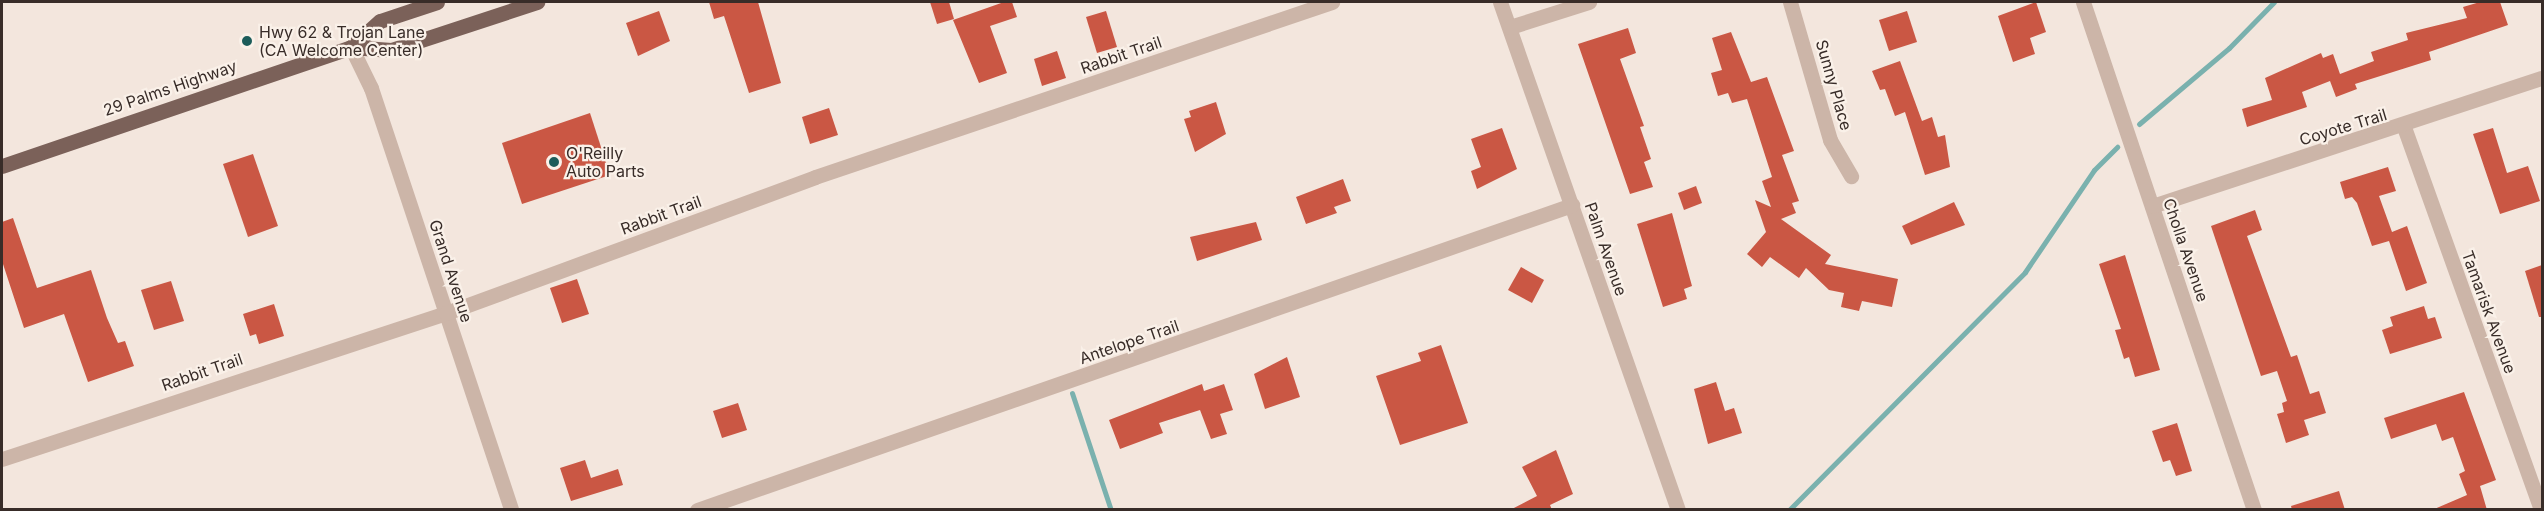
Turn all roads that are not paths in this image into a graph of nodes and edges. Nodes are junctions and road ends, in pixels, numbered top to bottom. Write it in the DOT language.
graph roads {
  1 [pos="437,2"];
  2 [pos="537,2"];
  3 [pos="1332,2"];
  4 [pos="1500,2"];
  5 [pos="1589,2"];
  6 [pos="1790,2"];
  7 [pos="2083,2"];
  8 [pos="1510,27"];
  9 [pos="351,47"];
  10 [pos="2542,78"];
  11 [pos="2404,127"];
  12 [pos="2,166"];
  13 [pos="1851,176"];
  14 [pos="1572,205"];
  15 [pos="2152,206"];
  16 [pos="446,313"];
  17 [pos="2,459"];
  18 [pos="511,510"];
  19 [pos="697,510"];
  20 [pos="1678,510"];
  21 [pos="2254,510"];
  22 [pos="2541,510"];
  1 -- 9 [label="main road, 29 Palms Highway"];
  2 -- 9 [label="main road, 29 Palms Highway"];
  3 -- 16 [label="street, Rabbit Trail"];
  4 -- 8 [label="street, Palm Avenue"];
  5 -- 8 [label="street"];
  6 -- 13 [label="street, Sunny Place"];
  7 -- 15 [label="street, Cholla Avenue"];
  8 -- 14 [label="street, Palm Avenue"];
  9 -- 12 [label="main road, 29 Palms Highway"];
  9 -- 16 [label="street, Grand Avenue"];
  10 -- 11 [label="street, Coyote Trail"];
  11 -- 15 [label="street, Coyote Trail"];
  11 -- 22 [label="street, Tamarisk Avenue"];
  14 -- 19 [label="street, Antelope Trail"];
  14 -- 20 [label="street, Palm Avenue"];
  15 -- 21 [label="street, Cholla Avenue"];
  16 -- 17 [label="street, Rabbit Trail"];
  16 -- 18 [label="street, Grand Avenue"];
}
